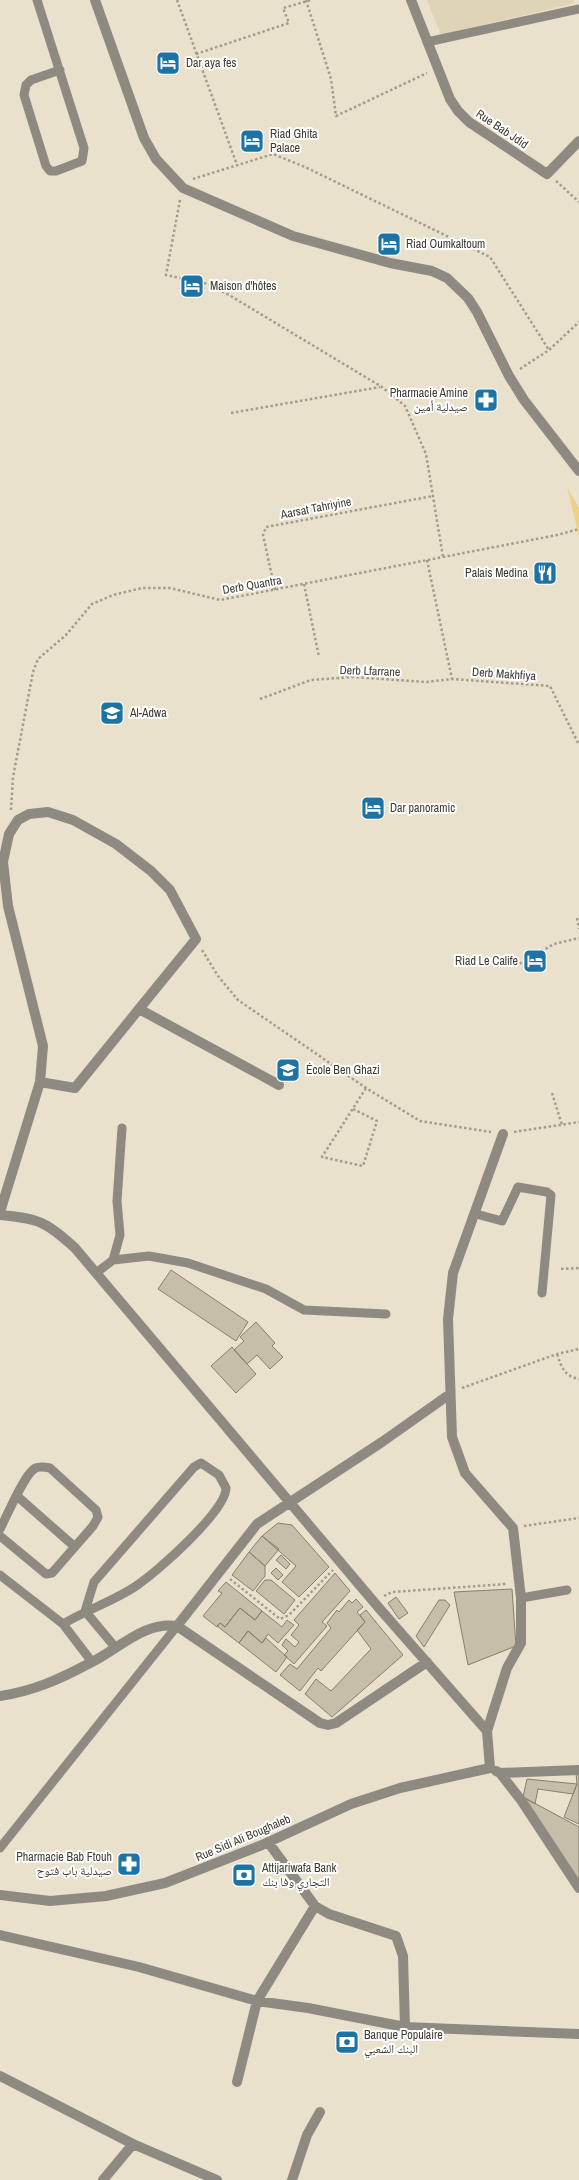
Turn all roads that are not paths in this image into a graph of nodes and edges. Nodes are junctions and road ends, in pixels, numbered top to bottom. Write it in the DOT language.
graph roads {
  1 [pos="37,0"];
  2 [pos="95,0"];
  3 [pos="411,0"];
  4 [pos="579,10"];
  5 [pos="427,42"];
  6 [pos="60,70"];
  7 [pos="579,141"];
  8 [pos="579,471"];
  9 [pos="139,1009"];
  10 [pos="40,1082"];
  11 [pos="279,1085"];
  12 [pos="122,1128"];
  13 [pos="503,1134"];
  14 [pos="0,1213"];
  15 [pos="476,1214"];
  16 [pos="113,1260"];
  17 [pos="96,1273"];
  18 [pos="542,1293"];
  19 [pos="386,1314"];
  20 [pos="450,1394"];
  21 [pos="17,1496"];
  22 [pos="291,1503"];
  23 [pos="0,1529"];
  24 [pos="0,1536"];
  25 [pos="75,1547"];
  26 [pos="0,1575"];
  27 [pos="567,1590"];
  28 [pos="521,1598"];
  29 [pos="84,1612"];
  30 [pos="63,1624"];
  31 [pos="178,1626"];
  32 [pos="115,1647"];
  33 [pos="92,1662"];
  34 [pos="427,1662"];
  35 [pos="0,1696"];
  36 [pos="487,1731"];
  37 [pos="490,1768"];
  38 [pos="579,1770"];
  39 [pos="500,1773"];
  40 [pos="268,1842"];
  41 [pos="0,1848"];
  42 [pos="579,1888"];
  43 [pos="0,1895"];
  44 [pos="315,1906"];
  45 [pos="0,1935"];
  46 [pos="257,2001"];
  47 [pos="405,2027"];
  48 [pos="579,2034"];
  49 [pos="0,2076"];
  50 [pos="237,2082"];
  51 [pos="320,2112"];
  52 [pos="133,2144"];
  53 [pos="103,2180"];
  54 [pos="217,2180"];
  55 [pos="292,2180"];
  1 -- 6 [label="lane"];
  2 -- 8 [label="street"];
  3 -- 5 [label="street, Rue Bab Jdid"];
  4 -- 5 [label="lane"];
  5 -- 7 [label="street, Rue Bab Jdid"];
  6 -- 6 [label="lane"];
  9 -- 10 [label="street"];
  9 -- 10 [label="street"];
  9 -- 11 [label="street"];
  10 -- 14 [label="street"];
  12 -- 16 [label="lane"];
  13 -- 15 [label="street"];
  14 -- 17 [label="street"];
  15 -- 18 [label="lane"];
  15 -- 20 [label="street"];
  16 -- 17 [label="lane"];
  16 -- 19 [label="lane"];
  17 -- 22 [label="street"];
  20 -- 22 [label="street"];
  20 -- 28 [label="street"];
  21 -- 23 [label="lane"];
  21 -- 25 [label="lane"];
  21 -- 25 [label="lane"];
  22 -- 31 [label="street"];
  22 -- 34 [label="street"];
  24 -- 25 [label="lane"];
  26 -- 30 [label="lane"];
  27 -- 28 [label="lane"];
  28 -- 36 [label="street"];
  29 -- 29 [label="lane"];
  29 -- 30 [label="lane"];
  29 -- 32 [label="lane"];
  30 -- 33 [label="lane"];
  31 -- 32 [label="street"];
  31 -- 34 [label="street"];
  31 -- 41 [label="lane"];
  32 -- 33 [label="street"];
  33 -- 35 [label="street"];
  34 -- 36 [label="street"];
  36 -- 37 [label="street"];
  37 -- 39 [label="street"];
  37 -- 40 [label="street, Rue Sidi Ali Boughaleb"];
  38 -- 39 [label="street"];
  39 -- 42 [label="street"];
  40 -- 43 [label="street, Rue Sidi Ali Boughaleb"];
  40 -- 44 [label="street"];
  44 -- 46 [label="street"];
  44 -- 47 [label="street"];
  45 -- 46 [label="street"];
  46 -- 47 [label="street"];
  46 -- 50 [label="street"];
  47 -- 48 [label="street"];
  49 -- 52 [label="street"];
  51 -- 55 [label="street"];
  52 -- 53 [label="street"];
  52 -- 54 [label="street"];
}
